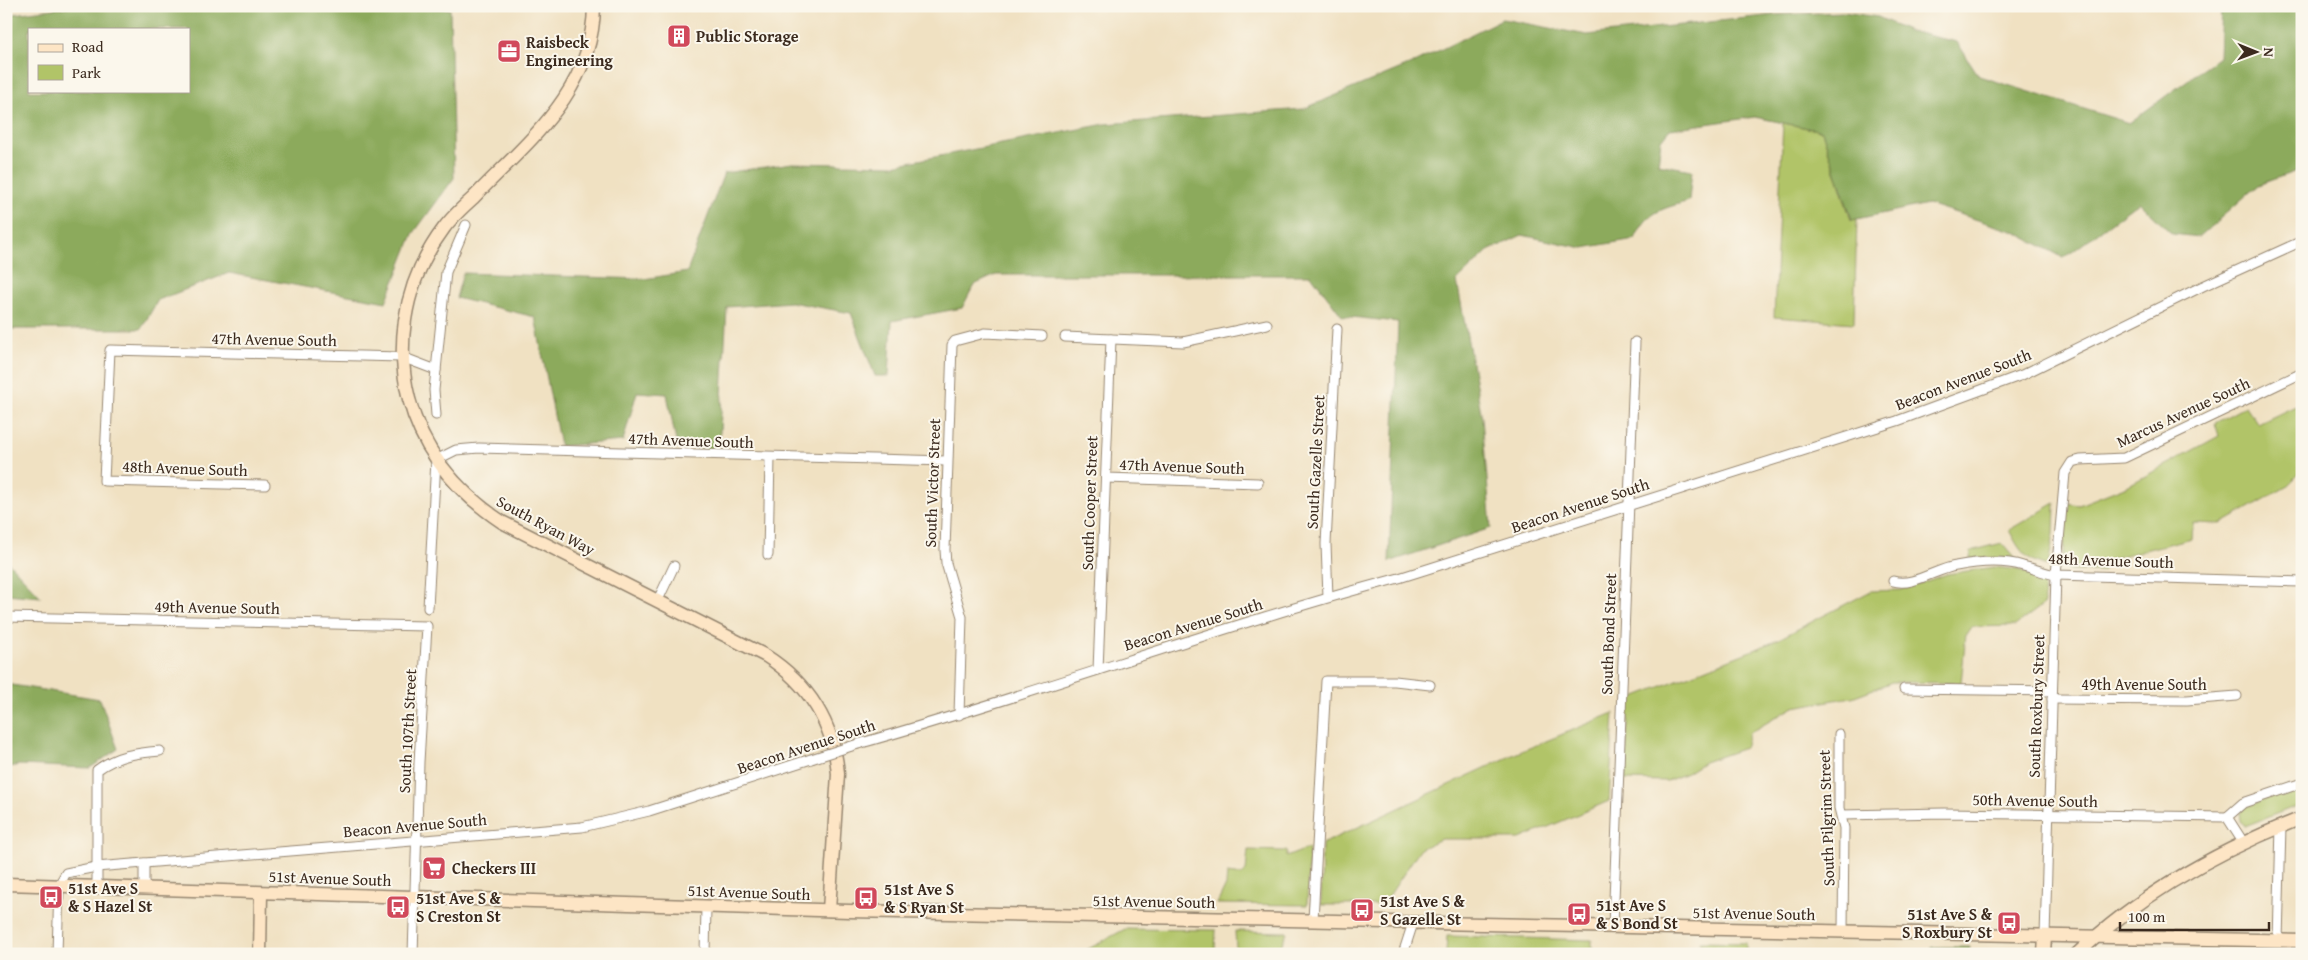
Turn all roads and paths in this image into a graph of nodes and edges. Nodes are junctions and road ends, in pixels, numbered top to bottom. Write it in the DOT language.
graph roads {
  1 [pos="594,6"];
  2 [pos="466,225"];
  3 [pos="2302,241"];
  4 [pos="1267,324"];
  5 [pos="1337,329"];
  6 [pos="1042,336"];
  7 [pos="1065,337"];
  8 [pos="1111,339"];
  9 [pos="1635,342"];
  10 [pos="402,358"];
  11 [pos="436,370"];
  12 [pos="2302,373"];
  13 [pos="436,415"];
  14 [pos="770,457"];
  15 [pos="436,460"];
  16 [pos="947,461"];
  17 [pos="2072,462"];
  18 [pos="1106,478"];
  19 [pos="104,481"];
  20 [pos="1258,483"];
  21 [pos="265,485"];
  22 [pos="1628,505"];
  23 [pos="768,555"];
  24 [pos="674,566"];
  25 [pos="2056,575"];
  26 [pos="1893,581"];
  27 [pos="2302,582"];
  28 [pos="1328,597"];
  29 [pos="658,600"];
  30 [pos="428,608"];
  31 [pos="6,617"];
  32 [pos="427,626"];
  33 [pos="1098,670"];
  34 [pos="1430,685"];
  35 [pos="1904,689"];
  36 [pos="2052,695"];
  37 [pos="2237,696"];
  38 [pos="960,715"];
  39 [pos="1839,734"];
  40 [pos="160,751"];
  41 [pos="2302,783"];
  42 [pos="1842,815"];
  43 [pos="2049,815"];
  44 [pos="2227,817"];
  45 [pos="2302,818"];
  46 [pos="2281,826"];
  47 [pos="417,840"];
  48 [pos="2243,842"];
  49 [pos="144,863"];
  50 [pos="96,867"];
  51 [pos="6,884"];
  52 [pos="58,886"];
  53 [pos="97,887"];
  54 [pos="144,889"];
  55 [pos="261,893"];
  56 [pos="414,897"];
  57 [pos="706,907"];
  58 [pos="829,910"];
  59 [pos="1314,920"];
  60 [pos="1412,923"];
  61 [pos="1613,927"];
  62 [pos="1843,931"];
  63 [pos="2045,936"];
  64 [pos="2095,937"];
  65 [pos="2278,941"];
  66 [pos="2302,942"];
  67 [pos="57,954"];
  68 [pos="260,954"];
  69 [pos="413,954"];
  70 [pos="705,954"];
  71 [pos="1403,954"];
  72 [pos="2044,954"];
  73 [pos="2077,954"];
  1 -- 10 [label="street, South Ryan Way"];
  2 -- 11 [label="street"];
  3 -- 22 [label="street, Beacon Avenue South"];
  4 -- 8 [label="street"];
  5 -- 28 [label="street, South Gazelle Street"];
  6 -- 16 [label="street, South Victor Street"];
  7 -- 8 [label="street"];
  8 -- 18 [label="street, South Cooper Street"];
  9 -- 22 [label="street, South Bond Street"];
  10 -- 11 [label="street, 47th Avenue South"];
  10 -- 15 [label="street, South Ryan Way"];
  10 -- 19 [label="street, 47th Avenue South"];
  11 -- 13 [label="street"];
  12 -- 17 [label="street, Marcus Avenue South"];
  14 -- 15 [label="street, 47th Avenue South"];
  14 -- 16 [label="street, 47th Avenue South"];
  14 -- 23 [label="street"];
  15 -- 29 [label="street, South Ryan Way"];
  15 -- 30 [label="street"];
  16 -- 38 [label="street, South Victor Street"];
  17 -- 25 [label="street, South Roxbury Street"];
  18 -- 20 [label="street, 47th Avenue South"];
  18 -- 33 [label="street, South Cooper Street"];
  19 -- 21 [label="street, 48th Avenue South"];
  22 -- 28 [label="street, Beacon Avenue South"];
  22 -- 61 [label="street, South Bond Street"];
  24 -- 29 [label="street"];
  25 -- 26 [label="street, 48th Avenue South"];
  25 -- 27 [label="street, 48th Avenue South"];
  25 -- 36 [label="street, South Roxbury Street"];
  28 -- 33 [label="street, Beacon Avenue South"];
  29 -- 58 [label="street, South Ryan Way"];
  31 -- 32 [label="street, 49th Avenue South"];
  32 -- 47 [label="street, South 107th Street"];
  33 -- 38 [label="street, Beacon Avenue South"];
  34 -- 59 [label="street"];
  35 -- 36 [label="street, 49th Avenue South"];
  36 -- 37 [label="street, 49th Avenue South"];
  36 -- 43 [label="street, South Roxbury Street"];
  38 -- 47 [label="street, Beacon Avenue South, bridge"];
  39 -- 42 [label="street, South Pilgrim Street"];
  40 -- 50 [label="street"];
  41 -- 44 [label="street"];
  42 -- 43 [label="street, 50th Avenue South"];
  42 -- 62 [label="street, South Pilgrim Street"];
  43 -- 44 [label="street, 50th Avenue South"];
  43 -- 63 [label="street, South Roxbury Street"];
  44 -- 48 [label="street"];
  45 -- 46 [label="street"];
  46 -- 48 [label="street"];
  46 -- 65 [label="street"];
  47 -- 49 [label="street, Beacon Avenue South"];
  47 -- 56 [label="street, South 107th Street"];
  48 -- 64 [label="street"];
  49 -- 50 [label="street, Beacon Avenue South"];
  49 -- 54 [label="street"];
  50 -- 52 [label="street, Beacon Avenue South"];
  50 -- 53 [label="street"];
  51 -- 52 [label="street, 51st Avenue South"];
  52 -- 53 [label="street, 51st Avenue South"];
  52 -- 67 [label="street"];
  53 -- 54 [label="street, 51st Avenue South"];
  54 -- 55 [label="street, 51st Avenue South"];
  55 -- 56 [label="street, 51st Avenue South"];
  55 -- 68 [label="street"];
  56 -- 57 [label="street, 51st Avenue South"];
  56 -- 69 [label="street, South 107th Street"];
  57 -- 58 [label="street, 51st Avenue South"];
  57 -- 70 [label="street"];
  58 -- 59 [label="street, 51st Avenue South"];
  59 -- 60 [label="street, 51st Avenue South"];
  60 -- 61 [label="street, 51st Avenue South"];
  60 -- 71 [label="street"];
  61 -- 62 [label="street, 51st Avenue South"];
  62 -- 63 [label="street, 51st Avenue South"];
  63 -- 64 [label="street, 51st Avenue South"];
  63 -- 72 [label="street, South Roxbury Street"];
  64 -- 65 [label="street, 51st Avenue South"];
  64 -- 73 [label="street"];
  65 -- 66 [label="street, 51st Avenue South"];
}
